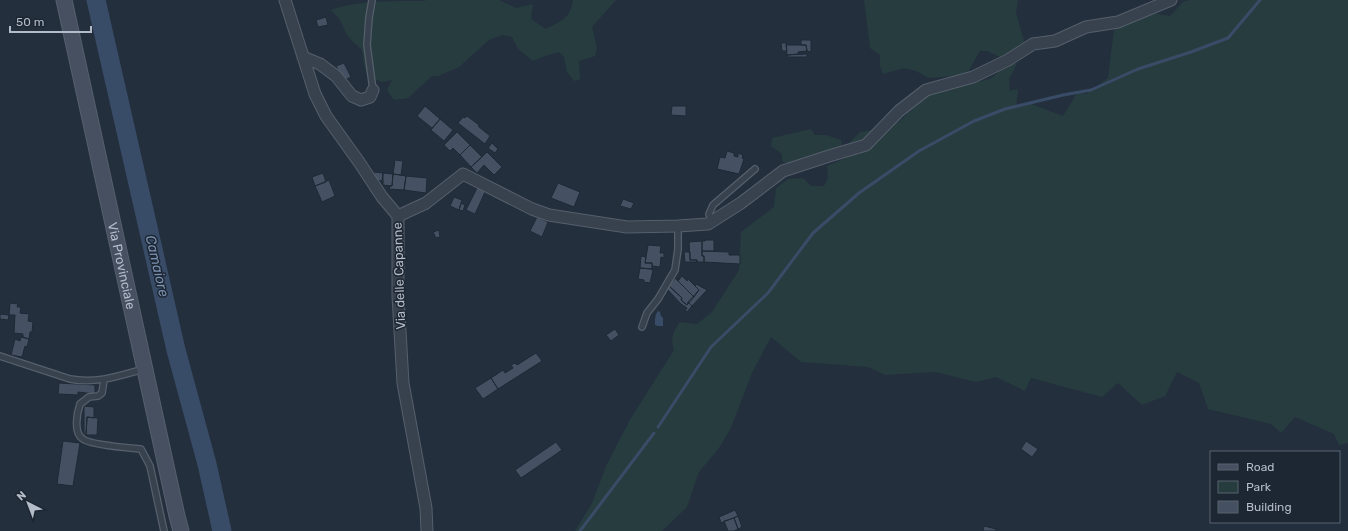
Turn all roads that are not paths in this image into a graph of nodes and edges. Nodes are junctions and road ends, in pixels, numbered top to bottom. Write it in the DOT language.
graph roads {
  1 [pos="64,0"];
  2 [pos="286,0"];
  3 [pos="372,0"];
  4 [pos="1171,0"];
  5 [pos="303,57"];
  6 [pos="373,90"];
  7 [pos="755,169"];
  8 [pos="398,216"];
  9 [pos="712,222"];
  10 [pos="678,226"];
  11 [pos="642,327"];
  12 [pos="0,356"];
  13 [pos="144,368"];
  14 [pos="104,380"];
  15 [pos="164,531"];
  16 [pos="181,531"];
  17 [pos="427,531"];
  1 -- 13 [label="main road, Via Provinciale"];
  2 -- 5 [label="street, Via delle Capanne"];
  3 -- 6 [label="lane"];
  4 -- 9 [label="street"];
  5 -- 6 [label="street"];
  5 -- 8 [label="street, Via delle Capanne"];
  7 -- 9 [label="lane"];
  8 -- 10 [label="street"];
  8 -- 17 [label="street, Via delle Capanne"];
  9 -- 10 [label="street"];
  10 -- 11 [label="lane"];
  12 -- 14 [label="lane"];
  13 -- 14 [label="lane"];
  13 -- 16 [label="main road, Via Provinciale"];
  14 -- 15 [label="lane"];
}
